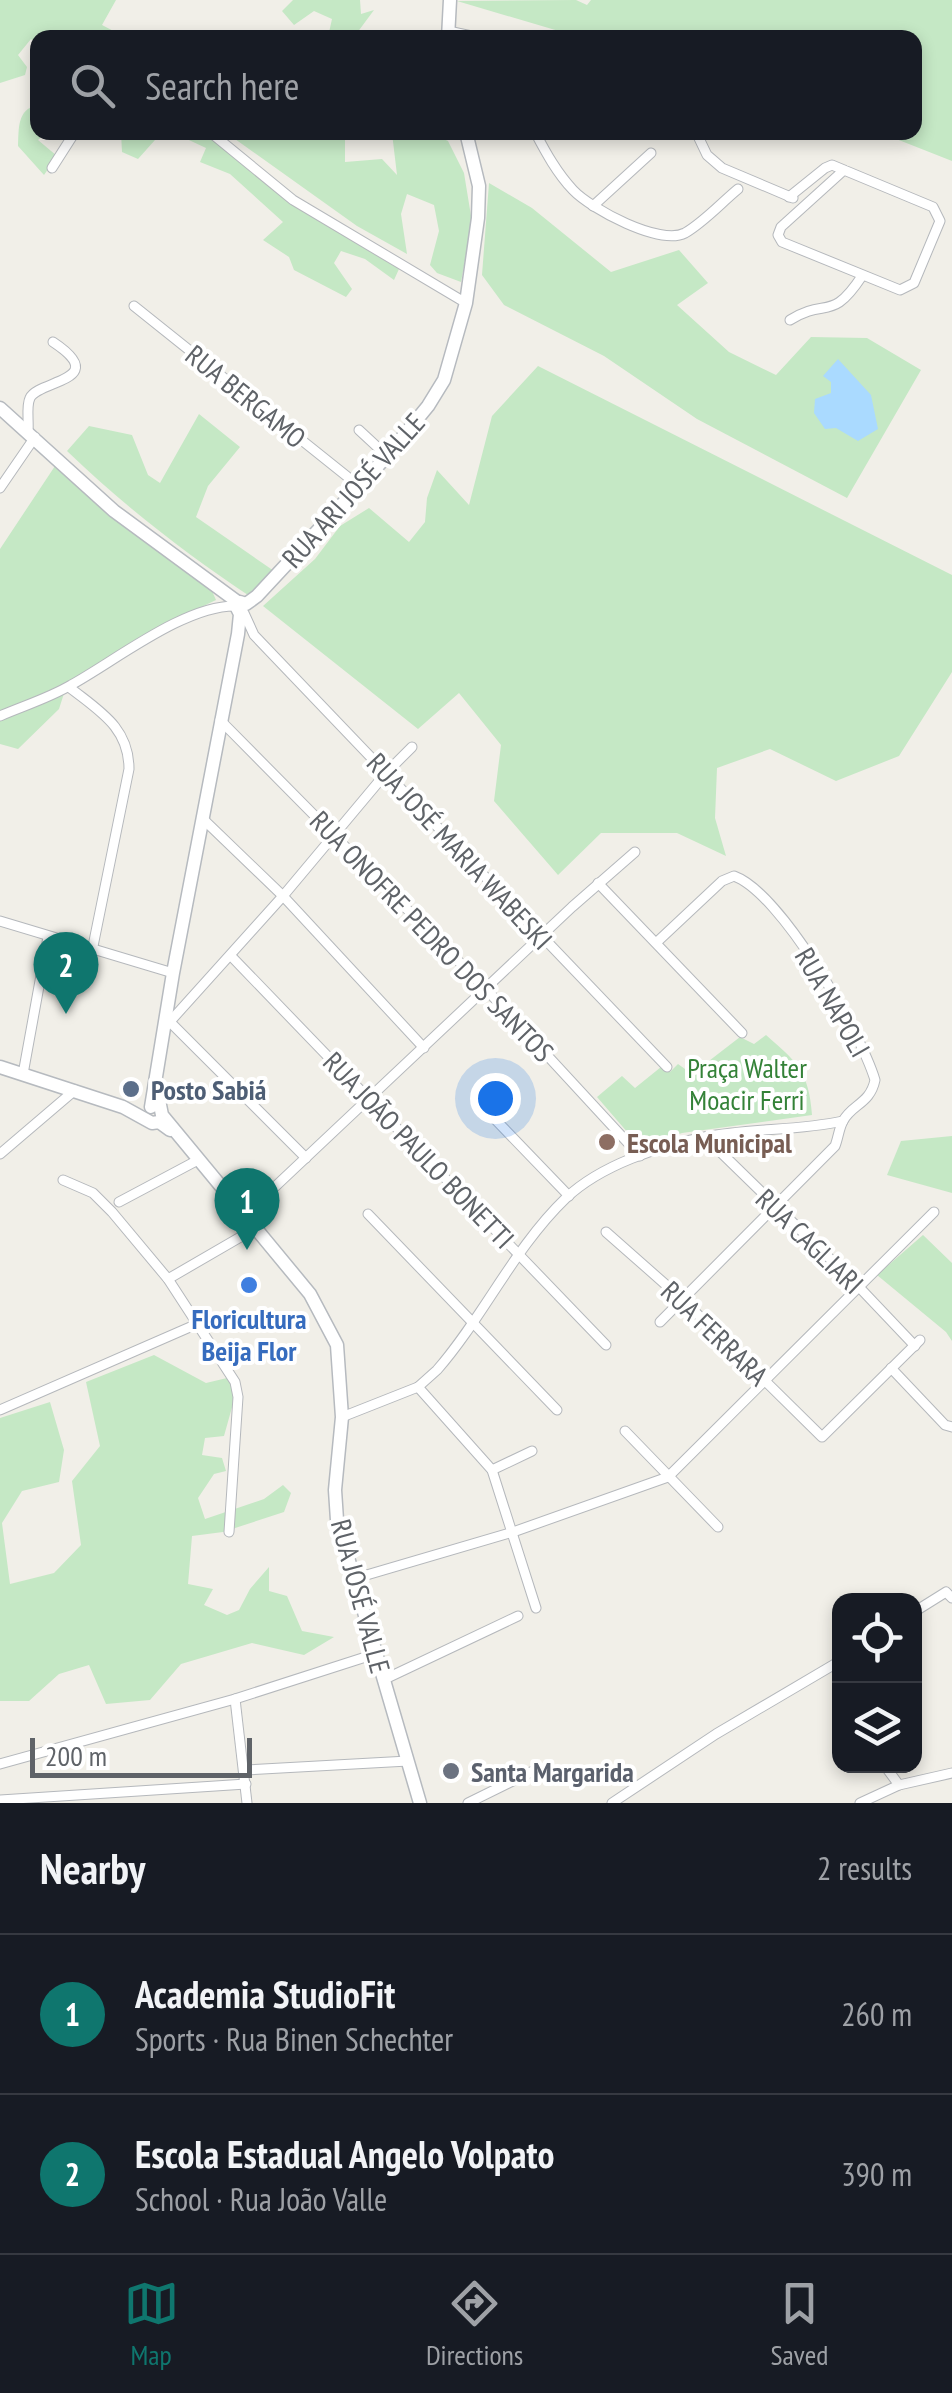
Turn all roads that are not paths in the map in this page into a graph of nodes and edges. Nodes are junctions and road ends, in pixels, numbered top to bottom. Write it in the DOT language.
graph roads {
  1 [pos="450,0"];
  2 [pos="448,30"];
  3 [pos="70,140"];
  4 [pos="220,140"];
  5 [pos="468,140"];
  6 [pos="540,140"];
  7 [pos="702,140"];
  8 [pos="651,153"];
  9 [pos="52,168"];
  10 [pos="844,170"];
  11 [pos="738,189"];
  12 [pos="789,197"];
  13 [pos="805,204"];
  14 [pos="593,206"];
  15 [pos="862,276"];
  16 [pos="466,302"];
  17 [pos="134,306"];
  18 [pos="790,320"];
  19 [pos="53,342"];
  20 [pos="0,408"];
  21 [pos="359,430"];
  22 [pos="32,434"];
  23 [pos="387,456"];
  24 [pos="359,486"];
  25 [pos="0,488"];
  26 [pos="237,606"];
  27 [pos="238,634"];
  28 [pos="254,635"];
  29 [pos="69,687"];
  30 [pos="0,716"];
  31 [pos="220,720"];
  32 [pos="412,746"];
  33 [pos="386,773"];
  34 [pos="203,819"];
  35 [pos="336,833"];
  36 [pos="635,852"];
  37 [pos="598,883"];
  38 [pos="283,896"];
  39 [pos="0,921"];
  40 [pos="541,936"];
  41 [pos="48,938"];
  42 [pos="657,942"];
  43 [pos="92,950"];
  44 [pos="231,956"];
  45 [pos="173,973"];
  46 [pos="485,988"];
  47 [pos="168,1024"];
  48 [pos="742,1033"];
  49 [pos="424,1048"];
  50 [pos="0,1067"];
  51 [pos="666,1067"];
  52 [pos="24,1074"];
  53 [pos="75,1090"];
  54 [pos="370,1097"];
  55 [pos="154,1114"];
  56 [pos="490,1114"];
  57 [pos="843,1121"];
  58 [pos="705,1137"];
  59 [pos="0,1154"];
  60 [pos="640,1156"];
  61 [pos="306,1158"];
  62 [pos="198,1160"];
  63 [pos="63,1180"];
  64 [pos="568,1196"];
  65 [pos="119,1202"];
  66 [pos="775,1207"];
  67 [pos="934,1212"];
  68 [pos="368,1214"];
  69 [pos="246,1215"];
  70 [pos="256,1228"];
  71 [pos="606,1232"];
  72 [pos="518,1254"];
  73 [pos="168,1280"];
  74 [pos="859,1286"];
  75 [pos="682,1300"];
  76 [pos="660,1322"];
  77 [pos="197,1324"];
  78 [pos="472,1324"];
  79 [pos="606,1345"];
  80 [pos="891,1368"];
  81 [pos="764,1380"];
  82 [pos="418,1387"];
  83 [pos="0,1410"];
  84 [pos="557,1410"];
  85 [pos="342,1417"];
  86 [pos="952,1427"];
  87 [pos="625,1431"];
  88 [pos="532,1451"];
  89 [pos="492,1470"];
  90 [pos="668,1477"];
  91 [pos="718,1527"];
  92 [pos="229,1532"];
  93 [pos="513,1532"];
  94 [pos="352,1580"];
  95 [pos="949,1595"];
  96 [pos="536,1608"];
  97 [pos="922,1608"];
  98 [pos="518,1616"];
  99 [pos="375,1654"];
  100 [pos="832,1666"];
  101 [pos="384,1680"];
  102 [pos="235,1699"];
  103 [pos="408,1760"];
  104 [pos="0,1764"];
  105 [pos="245,1770"];
  106 [pos="533,1771"];
  107 [pos="890,1773"];
  108 [pos="952,1773"];
  109 [pos="246,1784"];
  110 [pos="899,1785"];
  111 [pos="108,1798"];
  112 [pos="0,1800"];
  113 [pos="247,1803"];
  114 [pos="420,1803"];
  115 [pos="468,1803"];
  116 [pos="612,1803"];
  117 [pos="860,1803"];
  1 -- 2 [label="street"];
  3 -- 9 [label="street"];
  4 -- 16 [label="street"];
  5 -- 16 [label="street, RUA ARI JOSÉ VALLE"];
  6 -- 14 [label="street"];
  7 -- 12 [label="street"];
  8 -- 14 [label="street"];
  10 -- 12 [label="street"];
  10 -- 13 [label="street"];
  10 -- 15 [label="street"];
  11 -- 14 [label="street"];
  12 -- 13 [label="street"];
  13 -- 15 [label="street"];
  15 -- 18 [label="street"];
  16 -- 23 [label="street, RUA ARI JOSÉ VALLE"];
  17 -- 24 [label="street, RUA BERGAMO"];
  19 -- 22 [label="street"];
  20 -- 22 [label="street"];
  21 -- 23 [label="street"];
  22 -- 25 [label="street"];
  22 -- 26 [label="street"];
  23 -- 24 [label="street, RUA ARI JOSÉ VALLE"];
  24 -- 26 [label="street, RUA ARI JOSÉ VALLE"];
  26 -- 27 [label="street"];
  26 -- 28 [label="street, RUA JOSÉ MARIA WABESKI"];
  26 -- 29 [label="street"];
  27 -- 28 [label="street"];
  27 -- 31 [label="street"];
  28 -- 33 [label="street, RUA JOSÉ MARIA WABESKI"];
  29 -- 30 [label="street"];
  29 -- 43 [label="street"];
  31 -- 34 [label="street"];
  31 -- 35 [label="street, RUA ONOFRE PEDRO DOS SANTOS"];
  32 -- 33 [label="street"];
  33 -- 35 [label="street"];
  33 -- 40 [label="street, RUA JOSÉ MARIA WABESKI"];
  34 -- 38 [label="street"];
  34 -- 45 [label="street"];
  35 -- 38 [label="street"];
  35 -- 46 [label="street, RUA ONOFRE PEDRO DOS SANTOS"];
  36 -- 37 [label="street"];
  37 -- 40 [label="street"];
  37 -- 42 [label="street"];
  38 -- 44 [label="street"];
  38 -- 49 [label="street"];
  39 -- 41 [label="street"];
  40 -- 46 [label="street"];
  40 -- 51 [label="street, RUA JOSÉ MARIA WABESKI"];
  41 -- 43 [label="street"];
  41 -- 52 [label="street"];
  42 -- 48 [label="street"];
  42 -- 57 [label="street, RUA NAPOLI"];
  43 -- 45 [label="street"];
  44 -- 47 [label="street"];
  44 -- 54 [label="street, RUA JOÃO PAULO BONETTI"];
  45 -- 47 [label="street"];
  46 -- 49 [label="street"];
  46 -- 60 [label="street, RUA ONOFRE PEDRO DOS SANTOS"];
  47 -- 55 [label="street"];
  47 -- 61 [label="street"];
  49 -- 54 [label="street"];
  50 -- 52 [label="street, RUA JOSÉ VALLE"];
  52 -- 53 [label="street, RUA JOSÉ VALLE"];
  53 -- 55 [label="street, RUA JOSÉ VALLE"];
  53 -- 59 [label="street"];
  54 -- 61 [label="street"];
  54 -- 72 [label="street, RUA JOÃO PAULO BONETTI"];
  55 -- 62 [label="street, RUA JOSÉ VALLE"];
  56 -- 64 [label="street"];
  57 -- 58 [label="street"];
  57 -- 66 [label="street, RUA NAPOLI"];
  58 -- 60 [label="street"];
  58 -- 66 [label="street, RUA CAGLIARI"];
  60 -- 64 [label="street"];
  61 -- 69 [label="street"];
  62 -- 65 [label="street"];
  62 -- 69 [label="street, RUA JOSÉ VALLE"];
  63 -- 73 [label="street"];
  64 -- 72 [label="street"];
  66 -- 74 [label="street, RUA CAGLIARI"];
  66 -- 75 [label="street, RUA NAPOLI"];
  67 -- 74 [label="street"];
  68 -- 78 [label="street"];
  69 -- 70 [label="street, RUA JOSÉ VALLE"];
  70 -- 73 [label="street"];
  70 -- 85 [label="street, RUA JOSÉ VALLE"];
  71 -- 75 [label="street, RUA FERRARA"];
  72 -- 78 [label="street"];
  72 -- 79 [label="street, RUA JOÃO PAULO BONETTI"];
  73 -- 77 [label="street"];
  74 -- 80 [label="street, RUA CAGLIARI"];
  74 -- 81 [label="street"];
  75 -- 76 [label="street, RUA NAPOLI"];
  75 -- 81 [label="street, RUA FERRARA"];
  77 -- 83 [label="street"];
  77 -- 92 [label="street"];
  78 -- 82 [label="street"];
  78 -- 84 [label="street"];
  80 -- 81 [label="street, RUA FERRARA"];
  80 -- 86 [label="street"];
  81 -- 90 [label="street"];
  82 -- 85 [label="street"];
  82 -- 89 [label="street"];
  85 -- 94 [label="street, RUA JOSÉ VALLE"];
  87 -- 90 [label="street"];
  88 -- 89 [label="street"];
  89 -- 93 [label="street"];
  90 -- 91 [label="street"];
  90 -- 93 [label="street"];
  93 -- 94 [label="street"];
  93 -- 96 [label="street"];
  94 -- 99 [label="street, RUA JOSÉ VALLE"];
  95 -- 97 [label="street"];
  98 -- 101 [label="street"];
  99 -- 101 [label="street, RUA JOSÉ VALLE"];
  99 -- 102 [label="street"];
  100 -- 116 [label="street"];
  101 -- 103 [label="street, RUA JOSÉ VALLE"];
  102 -- 104 [label="street"];
  102 -- 105 [label="street"];
  103 -- 105 [label="street"];
  103 -- 114 [label="street, RUA JOSÉ VALLE"];
  105 -- 109 [label="street"];
  106 -- 115 [label="street"];
  107 -- 110 [label="street"];
  108 -- 110 [label="street"];
  109 -- 111 [label="street"];
  109 -- 113 [label="street"];
  110 -- 117 [label="street"];
  111 -- 112 [label="street"];
}
